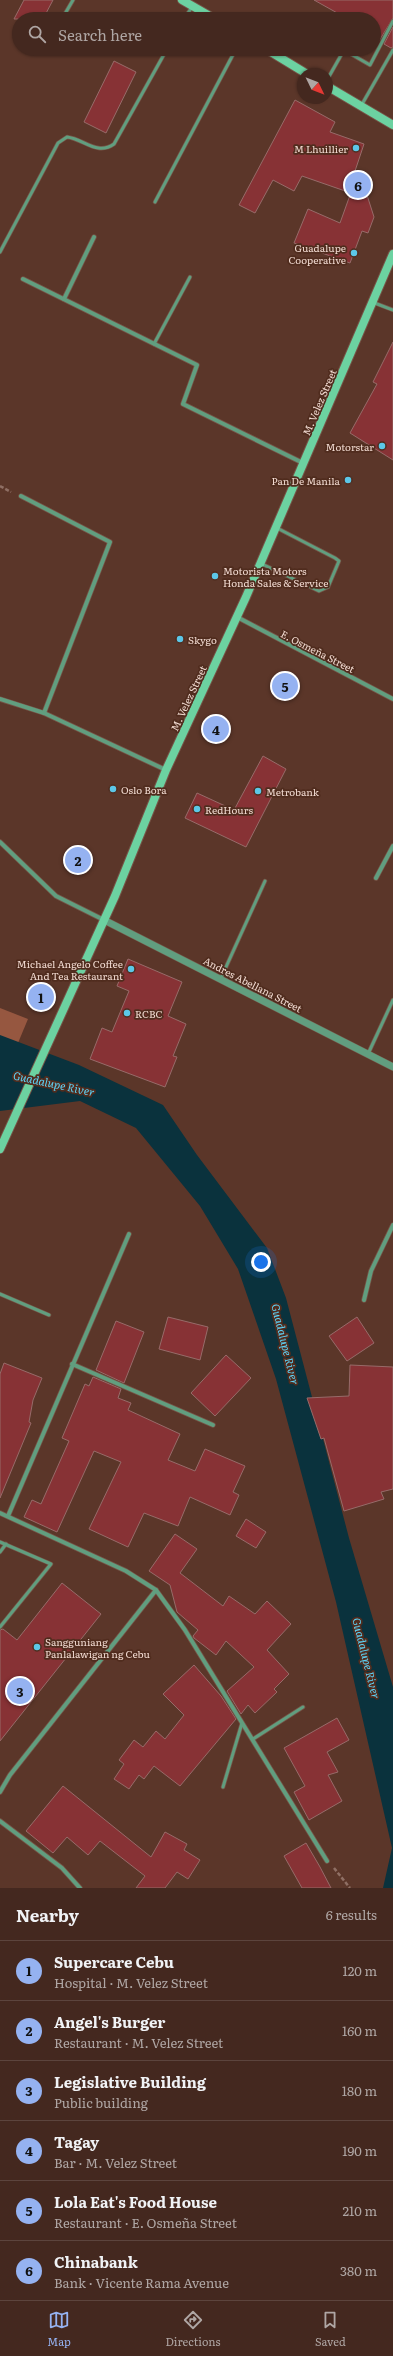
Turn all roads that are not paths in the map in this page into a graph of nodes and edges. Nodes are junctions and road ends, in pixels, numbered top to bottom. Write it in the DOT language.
graph roads {
  1 [pos="73,0"];
  2 [pos="182,0"];
  3 [pos="192,6"];
  4 [pos="66,12"];
  5 [pos="188,12"];
  6 [pos="203,12"];
  7 [pos="393,21"];
  8 [pos="381,44"];
  9 [pos="393,50"];
  10 [pos="163,56"];
  11 [pos="232,56"];
  12 [pos="277,56"];
  13 [pos="341,56"];
  14 [pos="354,56"];
  15 [pos="375,56"];
  16 [pos="297,68"];
  17 [pos="333,69"];
  18 [pos="333,90"];
  19 [pos="361,107"];
  20 [pos="393,125"];
  21 [pos="155,202"];
  22 [pos="94,237"];
  23 [pos="0,252"];
  24 [pos="393,254"];
  25 [pos="190,277"];
  26 [pos="23,279"];
  27 [pos="64,299"];
  28 [pos="372,302"];
  29 [pos="393,310"];
  30 [pos="154,344"];
  31 [pos="303,463"];
  32 [pos="21,496"];
  33 [pos="276,527"];
  34 [pos="260,563"];
  35 [pos="236,617"];
  36 [pos="0,699"];
  37 [pos="393,699"];
  38 [pos="44,713"];
  39 [pos="166,770"];
  40 [pos="0,842"];
  41 [pos="393,846"];
  42 [pos="376,878"];
  43 [pos="265,881"];
  44 [pos="104,920"];
  45 [pos="221,978"];
  46 [pos="393,1000"];
  47 [pos="368,1054"];
  48 [pos="393,1067"];
  49 [pos="0,1149"];
  50 [pos="393,1225"];
  51 [pos="129,1234"];
  52 [pos="0,1294"];
  53 [pos="364,1300"];
  54 [pos="49,1315"];
  55 [pos="72,1364"];
  56 [pos="213,1425"];
  57 [pos="0,1513"];
  58 [pos="8,1516"];
  59 [pos="0,1542"];
  60 [pos="6,1544"];
  61 [pos="0,1552"];
  62 [pos="156,1590"];
  63 [pos="0,1627"];
  64 [pos="303,1707"];
  65 [pos="243,1722"];
  66 [pos="253,1739"];
  67 [pos="223,1787"];
  68 [pos="0,1792"];
  69 [pos="0,1821"];
  70 [pos="327,1861"];
  71 [pos="80,1888"];
  1 -- 4 [label="lane"];
  2 -- 3 [label="main road"];
  3 -- 5 [label="lane"];
  3 -- 6 [label="main road"];
  7 -- 8 [label="lane"];
  9 -- 19 [label="lane"];
  10 -- 23 [label="lane"];
  11 -- 21 [label="lane"];
  12 -- 16 [label="main road"];
  13 -- 17 [label="lane"];
  14 -- 15 [label="lane"];
  18 -- 19 [label="main road"];
  19 -- 20 [label="main road"];
  22 -- 27 [label="street"];
  24 -- 28 [label="main road, M. Velez Street"];
  25 -- 30 [label="lane"];
  26 -- 27 [label="street"];
  27 -- 30 [label="street"];
  28 -- 29 [label="lane"];
  28 -- 31 [label="main road, M. Velez Street"];
  30 -- 31 [label="street"];
  31 -- 33 [label="main road, M. Velez Street"];
  32 -- 38 [label="street"];
  33 -- 34 [label="main road, M. Velez Street"];
  33 -- 34 [label="lane"];
  34 -- 35 [label="main road, M. Velez Street"];
  35 -- 37 [label="street, E. Osmeña Street"];
  35 -- 39 [label="main road, M. Velez Street"];
  36 -- 38 [label="street"];
  38 -- 39 [label="street"];
  39 -- 44 [label="main road, M. Velez Street"];
  40 -- 44 [label="street"];
  41 -- 42 [label="street"];
  43 -- 45 [label="lane"];
  44 -- 45 [label="street, Andres Abellana Street"];
  44 -- 49 [label="main road, M. Velez Street"];
  45 -- 47 [label="street, Andres Abellana Street"];
  46 -- 47 [label="lane"];
  47 -- 48 [label="street, Andres Abellana Street"];
  50 -- 53 [label="street"];
  51 -- 55 [label="street"];
  52 -- 54 [label="lane"];
  55 -- 56 [label="street"];
  55 -- 58 [label="street"];
  57 -- 58 [label="street"];
  58 -- 62 [label="street"];
  59 -- 60 [label="lane"];
  60 -- 61 [label="lane"];
  60 -- 63 [label="lane"];
  62 -- 65 [label="street"];
  62 -- 68 [label="street"];
  64 -- 66 [label="lane"];
  65 -- 66 [label="street"];
  65 -- 67 [label="lane"];
  66 -- 70 [label="street"];
  69 -- 71 [label="street"];
}
